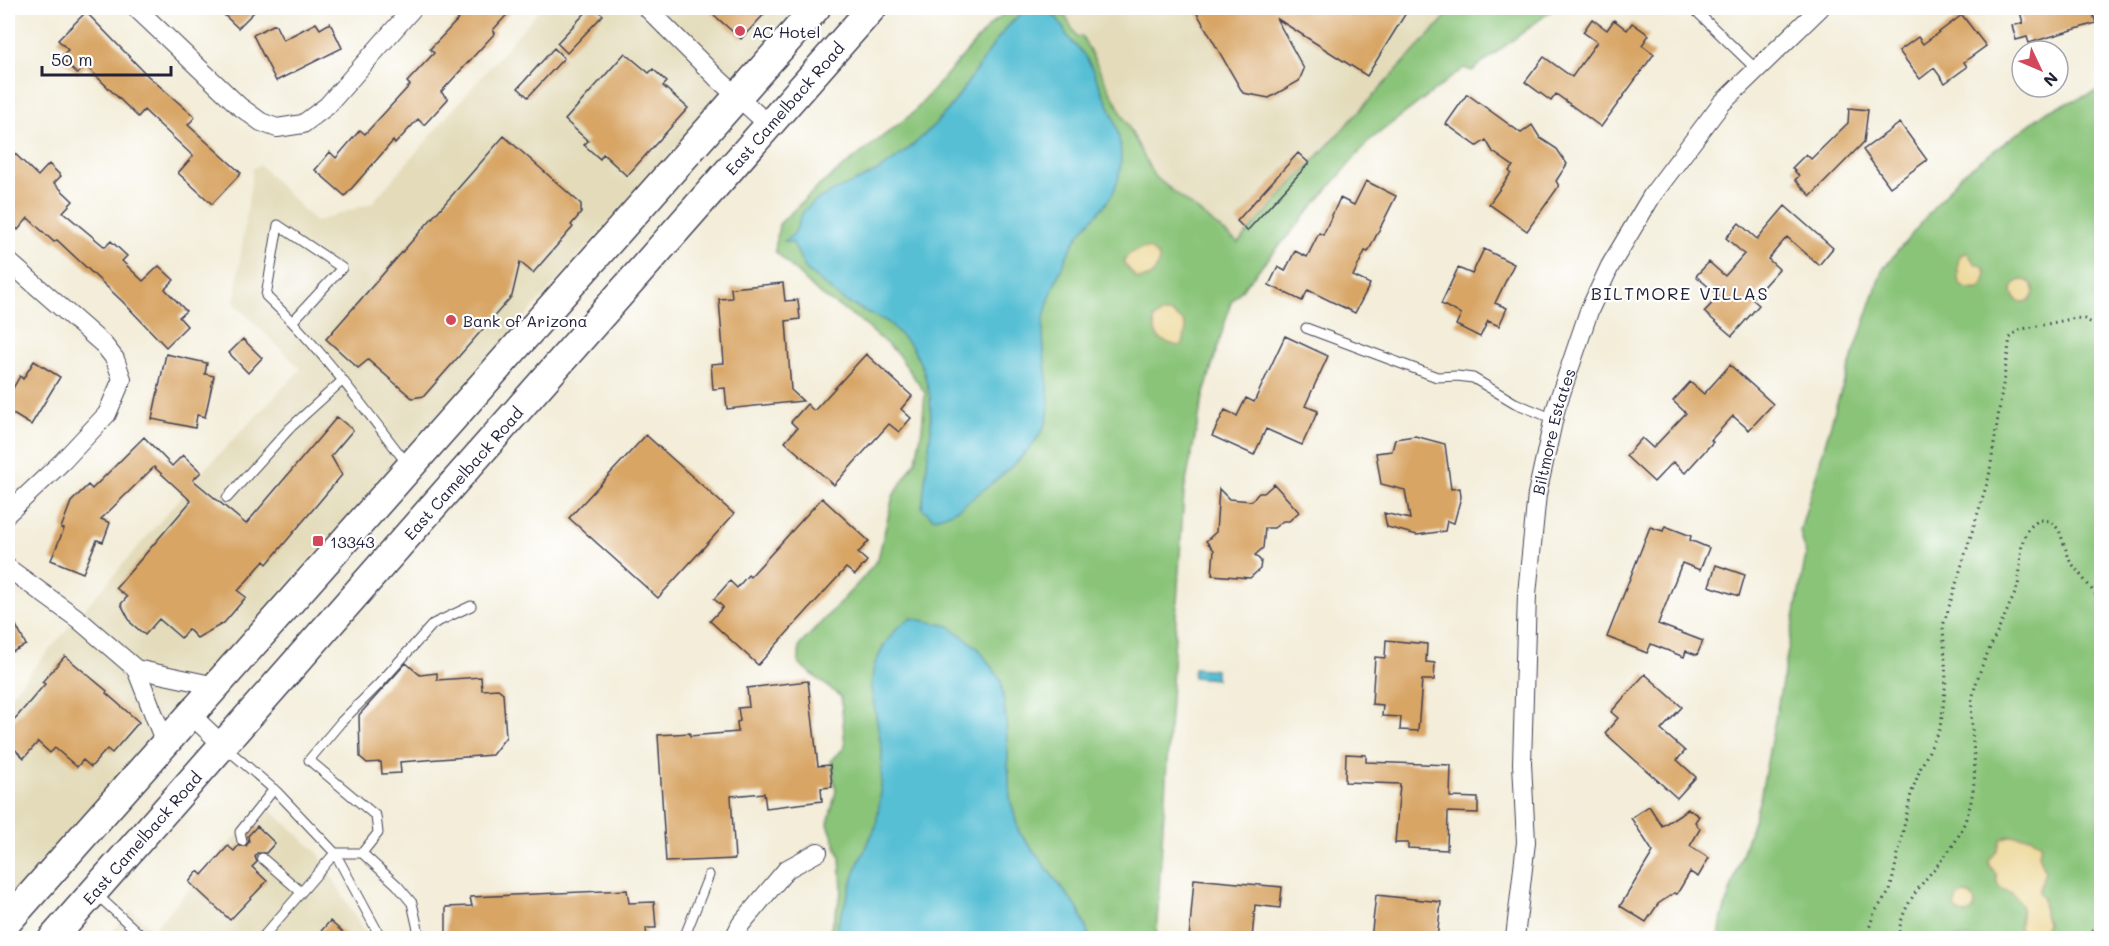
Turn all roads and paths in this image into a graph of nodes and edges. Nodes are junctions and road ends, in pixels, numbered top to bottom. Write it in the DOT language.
graph roads {
  1 [pos="136,8"];
  2 [pos="413,8"];
  3 [pos="647,8"];
  4 [pos="816,8"];
  5 [pos="873,8"];
  6 [pos="1693,8"];
  7 [pos="1820,8"];
  8 [pos="1756,69"];
  9 [pos="737,96"];
  10 [pos="769,125"];
  11 [pos="8,261"];
  12 [pos="293,321"];
  13 [pos="1306,328"];
  14 [pos="2102,328"];
  15 [pos="343,380"];
  16 [pos="1554,419"];
  17 [pos="404,473"];
  18 [pos="227,498"];
  19 [pos="433,507"];
  20 [pos="8,513"];
  21 [pos="8,568"];
  22 [pos="2102,603"];
  23 [pos="471,606"];
  24 [pos="136,669"];
  25 [pos="216,686"];
  26 [pos="190,714"];
  27 [pos="165,743"];
  28 [pos="224,746"];
  29 [pos="274,789"];
  30 [pos="242,841"];
  31 [pos="818,852"];
  32 [pos="335,853"];
  33 [pos="362,853"];
  34 [pos="262,858"];
  35 [pos="709,875"];
  36 [pos="301,892"];
  37 [pos="94,893"];
  38 [pos="8,921"];
  39 [pos="2102,926"];
  40 [pos="53,939"];
  41 [pos="144,939"];
  42 [pos="262,939"];
  43 [pos="381,939"];
  44 [pos="420,939"];
  45 [pos="684,939"];
  46 [pos="734,939"];
  47 [pos="1515,939"];
  48 [pos="1866,939"];
  49 [pos="1899,939"];
  50 [pos="2083,939"];
  1 -- 2 [label="street"];
  3 -- 9 [label="street"];
  4 -- 9 [label="main road"];
  5 -- 10 [label="main road, East Camelback Road"];
  6 -- 8 [label="lane"];
  7 -- 8 [label="street, Biltmore Estates"];
  8 -- 16 [label="street, Biltmore Estates"];
  9 -- 10 [label="street"];
  9 -- 17 [label="main road"];
  10 -- 19 [label="main road, East Camelback Road"];
  11 -- 20 [label="street"];
  12 -- 12 [label="lane"];
  12 -- 15 [label="lane"];
  13 -- 16 [label="lane"];
  14 -- 48 [label="path"];
  15 -- 17 [label="lane"];
  15 -- 18 [label="lane"];
  16 -- 47 [label="street, Biltmore Estates"];
  17 -- 19 [label="main road"];
  17 -- 25 [label="main road"];
  19 -- 28 [label="main road, East Camelback Road"];
  21 -- 24 [label="street"];
  22 -- 49 [label="path"];
  23 -- 33 [label="lane"];
  24 -- 25 [label="street"];
  24 -- 27 [label="street"];
  25 -- 26 [label="main road"];
  26 -- 27 [label="main road"];
  26 -- 28 [label="street"];
  27 -- 38 [label="main road"];
  28 -- 29 [label="lane"];
  28 -- 37 [label="main road, East Camelback Road"];
  29 -- 30 [label="lane"];
  29 -- 32 [label="lane"];
  31 -- 46 [label="street"];
  32 -- 33 [label="lane"];
  32 -- 36 [label="lane"];
  32 -- 43 [label="lane"];
  33 -- 44 [label="lane"];
  34 -- 36 [label="lane"];
  35 -- 45 [label="lane"];
  36 -- 42 [label="lane"];
  37 -- 40 [label="main road, East Camelback Road"];
  37 -- 41 [label="lane"];
  39 -- 50 [label="path"];
}
